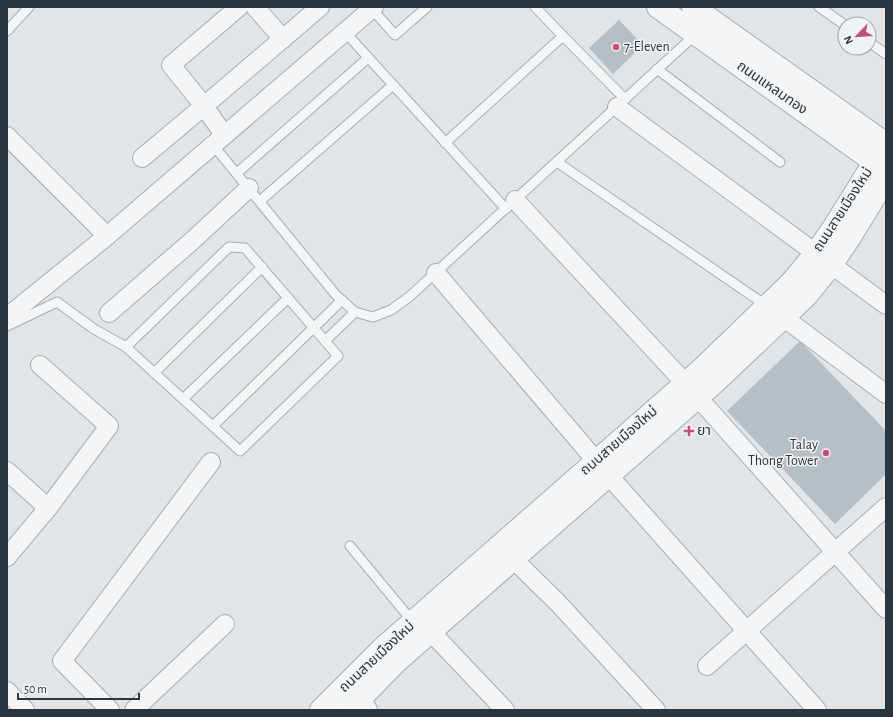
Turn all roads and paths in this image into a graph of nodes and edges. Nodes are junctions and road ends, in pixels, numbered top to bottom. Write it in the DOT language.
graph roads {
  1 [pos="30,7"];
  2 [pos="239,7"];
  3 [pos="255,7"];
  4 [pos="320,7"];
  5 [pos="427,7"];
  6 [pos="535,7"];
  7 [pos="658,7"];
  8 [pos="819,7"];
  9 [pos="373,8"];
  10 [pos="837,19"];
  11 [pos="700,22"];
  12 [pos="7,31"];
  13 [pos="345,32"];
  14 [pos="563,36"];
  15 [pos="283,39"];
  16 [pos="877,48"];
  17 [pos="886,54"];
  18 [pos="368,58"];
  19 [pos="658,69"];
  20 [pos="393,85"];
  21 [pos="621,103"];
  22 [pos="204,106"];
  23 [pos="7,136"];
  24 [pos="219,140"];
  25 [pos="446,143"];
  26 [pos="142,158"];
  27 [pos="884,160"];
  28 [pos="557,162"];
  29 [pos="780,162"];
  30 [pos="237,173"];
  31 [pos="254,195"];
  32 [pos="510,205"];
  33 [pos="107,236"];
  34 [pos="824,258"];
  35 [pos="262,267"];
  36 [pos="436,273"];
  37 [pos="288,298"];
  38 [pos="342,300"];
  39 [pos="886,305"];
  40 [pos="355,312"];
  41 [pos="775,312"];
  42 [pos="109,313"];
  43 [pos="7,317"];
  44 [pos="7,326"];
  45 [pos="313,328"];
  46 [pos="325,341"];
  47 [pos="126,347"];
  48 [pos="40,365"];
  49 [pos="154,373"];
  50 [pos="691,391"];
  51 [pos="886,394"];
  52 [pos="183,399"];
  53 [pos="213,426"];
  54 [pos="211,462"];
  55 [pos="603,469"];
  56 [pos="7,471"];
  57 [pos="886,507"];
  58 [pos="48,508"];
  59 [pos="350,546"];
  60 [pos="836,552"];
  61 [pos="507,553"];
  62 [pos="7,557"];
  63 [pos="886,609"];
  64 [pos="224,624"];
  65 [pos="422,627"];
  66 [pos="746,631"];
  67 [pos="707,666"];
  68 [pos="7,691"];
  69 [pos="358,699"];
  70 [pos="25,710"];
  71 [pos="110,710"];
  72 [pos="134,710"];
  73 [pos="322,710"];
  74 [pos="505,710"];
  75 [pos="656,710"];
  76 [pos="817,710"];
  1 -- 12 [label="lane"];
  2 -- 22 [label="street"];
  3 -- 15 [label="street"];
  4 -- 15 [label="street"];
  5 -- 9 [label="lane"];
  6 -- 14 [label="lane"];
  7 -- 11 [label="street, ถนนแหลมทอง"];
  8 -- 10 [label="lane"];
  9 -- 13 [label="street"];
  11 -- 19 [label="lane"];
  11 -- 27 [label="street, ถนนแหลมทอง"];
  13 -- 18 [label="lane"];
  13 -- 24 [label="street"];
  14 -- 21 [label="lane"];
  14 -- 25 [label="lane"];
  15 -- 22 [label="street"];
  16 -- 17 [label="lane"];
  18 -- 20 [label="lane"];
  18 -- 30 [label="lane"];
  19 -- 21 [label="lane"];
  19 -- 29 [label="lane"];
  20 -- 25 [label="lane"];
  20 -- 31 [label="lane"];
  21 -- 28 [label="lane"];
  21 -- 34 [label="street"];
  22 -- 24 [label="street"];
  22 -- 26 [label="street"];
  23 -- 33 [label="street"];
  24 -- 30 [label="lane"];
  24 -- 33 [label="street"];
  25 -- 32 [label="lane"];
  27 -- 34 [label="street, ถนนสายเมืองใหม่"];
  28 -- 32 [label="lane"];
  28 -- 41 [label="lane"];
  30 -- 31 [label="lane"];
  31 -- 38 [label="lane"];
  31 -- 42 [label="street"];
  32 -- 36 [label="lane"];
  32 -- 50 [label="street"];
  33 -- 43 [label="street"];
  34 -- 39 [label="street"];
  34 -- 41 [label="street, ถนนสายเมืองใหม่"];
  35 -- 37 [label="lane"];
  35 -- 47 [label="lane"];
  35 -- 49 [label="lane"];
  36 -- 40 [label="lane"];
  36 -- 55 [label="street"];
  37 -- 45 [label="lane"];
  37 -- 52 [label="lane"];
  38 -- 40 [label="lane"];
  38 -- 45 [label="lane"];
  40 -- 46 [label="lane"];
  41 -- 50 [label="street, ถนนสายเมืองใหม่"];
  41 -- 51 [label="street"];
  44 -- 47 [label="lane"];
  45 -- 46 [label="lane"];
  45 -- 53 [label="lane"];
  46 -- 53 [label="lane"];
  47 -- 49 [label="lane"];
  48 -- 58 [label="street"];
  49 -- 52 [label="lane"];
  50 -- 55 [label="street, ถนนสายเมืองใหม่"];
  50 -- 60 [label="street"];
  52 -- 53 [label="lane"];
  54 -- 71 [label="street"];
  55 -- 61 [label="street, ถนนสายเมืองใหม่"];
  55 -- 66 [label="street"];
  56 -- 58 [label="street"];
  57 -- 60 [label="street"];
  58 -- 62 [label="street"];
  59 -- 65 [label="lane"];
  60 -- 63 [label="street"];
  60 -- 66 [label="street"];
  61 -- 65 [label="street, ถนนสายเมืองใหม่"];
  61 -- 75 [label="street"];
  64 -- 72 [label="street"];
  65 -- 69 [label="street, ถนนสายเมืองใหม่"];
  65 -- 74 [label="street"];
  66 -- 67 [label="street"];
  66 -- 76 [label="street"];
  68 -- 70 [label="street"];
  69 -- 73 [label="street, ถนนสายเมืองใหม่"];
}
